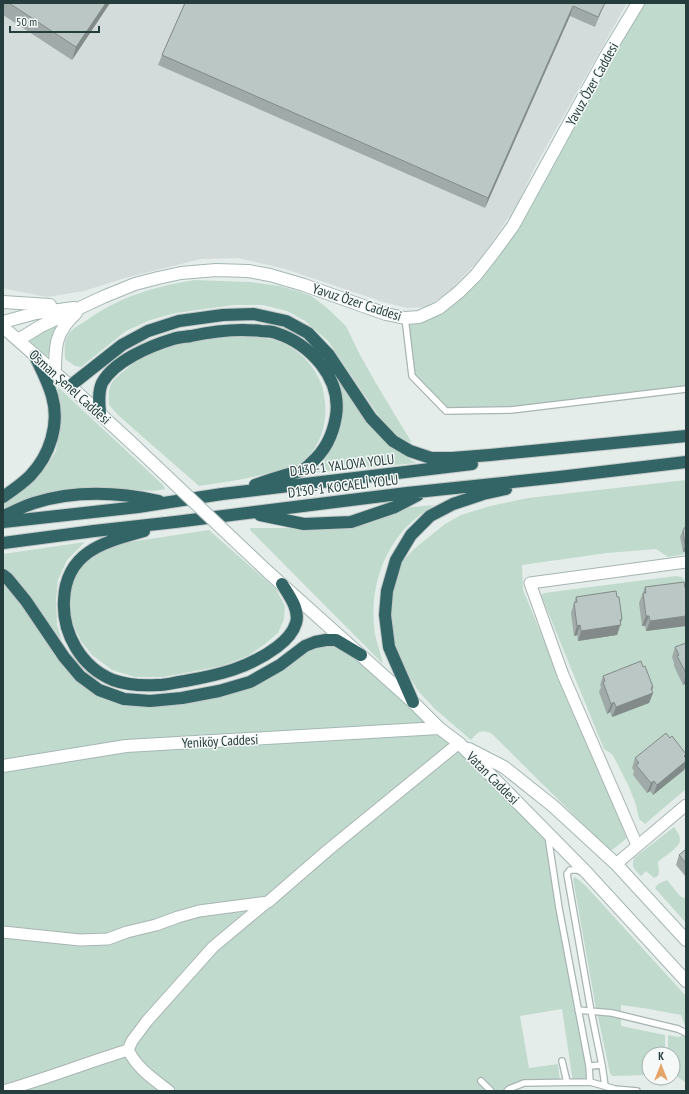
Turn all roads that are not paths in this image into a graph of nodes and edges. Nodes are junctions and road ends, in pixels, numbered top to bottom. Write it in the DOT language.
graph roads {
  1 [pos="638,3"];
  2 [pos="3,302"];
  3 [pos="83,307"];
  4 [pos="406,318"];
  5 [pos="3,322"];
  6 [pos="3,327"];
  7 [pos="18,340"];
  8 [pos="36,356"];
  9 [pos="55,373"];
  10 [pos="70,386"];
  11 [pos="686,389"];
  12 [pos="100,413"];
  13 [pos="686,436"];
  14 [pos="686,441"];
  15 [pos="686,462"];
  16 [pos="559,477"];
  17 [pos="423,492"];
  18 [pos="222,494"];
  19 [pos="3,497"];
  20 [pos="166,503"];
  21 [pos="250,513"];
  22 [pos="3,516"];
  23 [pos="3,522"];
  24 [pos="174,522"];
  25 [pos="3,543"];
  26 [pos="686,562"];
  27 [pos="3,575"];
  28 [pos="282,584"];
  29 [pos="362,655"];
  30 [pos="412,702"];
  31 [pos="439,728"];
  32 [pos="459,743"];
  33 [pos="3,766"];
  34 [pos="686,805"];
  35 [pos="547,833"];
  36 [pos="638,845"];
  37 [pos="616,864"];
  38 [pos="587,873"];
  39 [pos="268,902"];
  40 [pos="3,932"];
  41 [pos="686,940"];
  42 [pos="686,981"];
  43 [pos="578,1010"];
  44 [pos="591,1010"];
  45 [pos="686,1033"];
  46 [pos="128,1050"];
  47 [pos="562,1061"];
  48 [pos="602,1065"];
  49 [pos="589,1066"];
  50 [pos="481,1081"];
  51 [pos="567,1082"];
  52 [pos="590,1082"];
  53 [pos="606,1086"];
  54 [pos="3,1091"];
  55 [pos="169,1091"];
  56 [pos="491,1091"];
  57 [pos="507,1091"];
  58 [pos="637,1091"];
  1 -- 4 [label="street, Yavuz Özer Caddesi"];
  2 -- 3 [label="street, Yavuz Özer Caddesi"];
  3 -- 4 [label="street, Yavuz Özer Caddesi"];
  3 -- 5 [label="street, Yavuz Özer Caddesi"];
  3 -- 7 [label="street, Yavuz Özer Caddesi"];
  3 -- 9 [label="street, Yavuz Özer Caddesi"];
  4 -- 11 [label="lane"];
  6 -- 7 [label="street, Osman Şenel Caddesi"];
  7 -- 8 [label="street, Osman Şenel Caddesi"];
  8 -- 9 [label="street, Osman Şenel Caddesi"];
  8 -- 19 [label="highway"];
  9 -- 10 [label="street, Osman Şenel Caddesi"];
  10 -- 12 [label="street, Osman Şenel Caddesi"];
  10 -- 13 [label="highway"];
  12 -- 18 [label="highway"];
  12 -- 28 [label="street, Osman Şenel Caddesi, bridge"];
  14 -- 18 [label="highway, D130-1 YALOVA YOLU"];
  15 -- 16 [label="highway, D130-1 KOCAELİ YOLU"];
  16 -- 17 [label="highway, D130-1 KOCAELİ YOLU"];
  16 -- 30 [label="highway"];
  17 -- 21 [label="highway, D130-1 KOCAELİ YOLU"];
  17 -- 21 [label="highway"];
  18 -- 20 [label="highway, D130-1 YALOVA YOLU"];
  20 -- 22 [label="highway"];
  20 -- 23 [label="highway, D130-1 YALOVA YOLU"];
  21 -- 24 [label="highway, D130-1 KOCAELİ YOLU"];
  24 -- 25 [label="highway, D130-1 KOCAELİ YOLU"];
  24 -- 28 [label="highway"];
  26 -- 36 [label="street"];
  27 -- 29 [label="highway"];
  28 -- 29 [label="street, Osman Şenel Caddesi"];
  29 -- 30 [label="street, Osman Şenel Caddesi"];
  30 -- 31 [label="street, Osman Şenel Caddesi"];
  31 -- 32 [label="street, Osman Şenel Caddesi"];
  31 -- 33 [label="street, Yeniköy Caddesi"];
  32 -- 35 [label="street, Vatan Caddesi"];
  32 -- 37 [label="street, Vatan Caddesi"];
  32 -- 39 [label="street"];
  34 -- 36 [label="street"];
  35 -- 38 [label="street, Vatan Caddesi"];
  35 -- 43 [label="lane"];
  36 -- 37 [label="street"];
  37 -- 41 [label="street, Vatan Caddesi"];
  38 -- 42 [label="street, Vatan Caddesi"];
  38 -- 44 [label="lane"];
  39 -- 40 [label="street"];
  39 -- 46 [label="street"];
  43 -- 44 [label="lane"];
  43 -- 49 [label="lane"];
  44 -- 45 [label="lane"];
  44 -- 48 [label="lane"];
  46 -- 54 [label="street"];
  46 -- 55 [label="street"];
  47 -- 51 [label="lane"];
  48 -- 49 [label="lane"];
  48 -- 53 [label="lane"];
  49 -- 52 [label="lane"];
  50 -- 56 [label="lane"];
  51 -- 52 [label="lane"];
  51 -- 57 [label="lane"];
  52 -- 53 [label="lane"];
  53 -- 58 [label="lane"];
}
